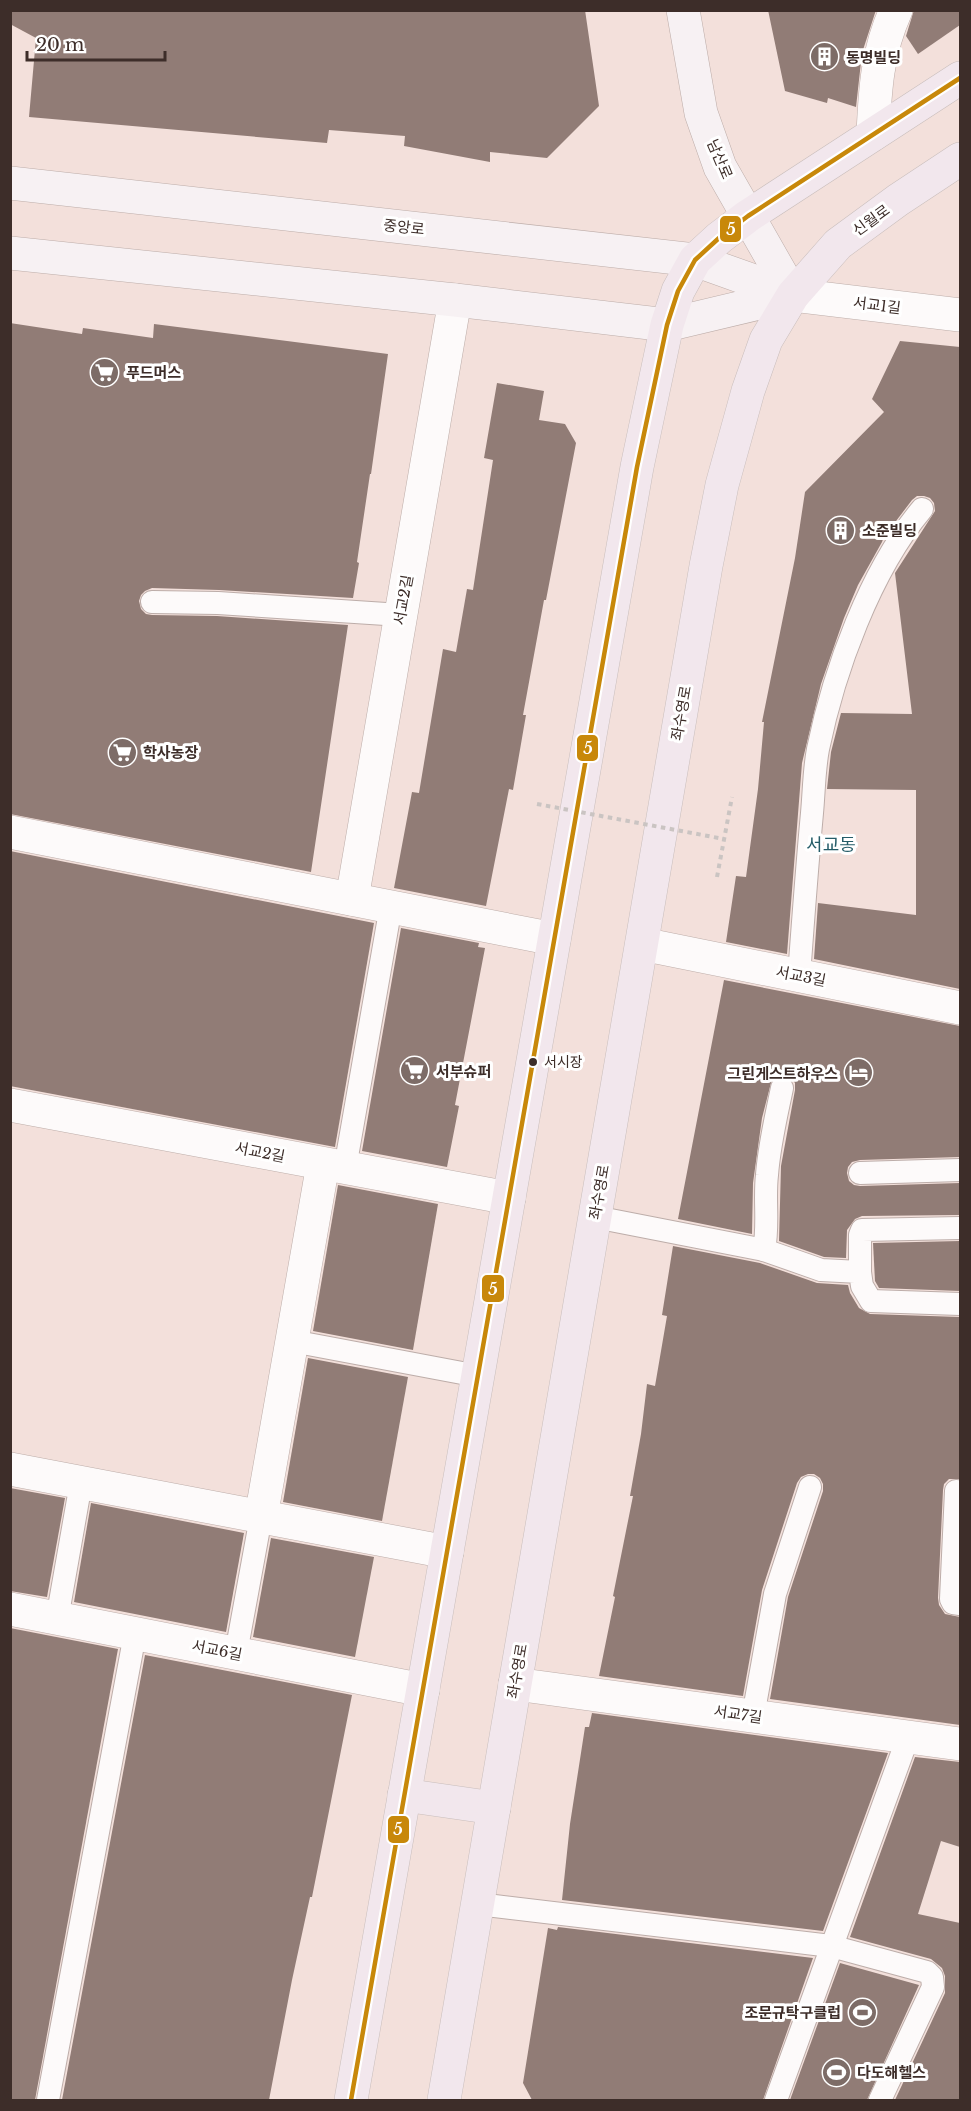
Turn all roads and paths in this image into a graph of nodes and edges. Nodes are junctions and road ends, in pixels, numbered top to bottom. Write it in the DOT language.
graph roads {
  1 [pos="683,10"];
  2 [pos="896,10"];
  3 [pos="960,78"];
  4 [pos="873,134"];
  5 [pos="960,159"];
  6 [pos="10,183"];
  7 [pos="748,216"];
  8 [pos="10,253"];
  9 [pos="695,260"];
  10 [pos="793,295"];
  11 [pos="455,300"];
  12 [pos="960,315"];
  13 [pos="667,325"];
  14 [pos="922,510"];
  15 [pos="152,602"];
  16 [pos="401,615"];
  17 [pos="732,797"];
  18 [pos="537,804"];
  19 [pos="10,832"];
  20 [pos="724,838"];
  21 [pos="717,877"];
  22 [pos="352,899"];
  23 [pos="391,906"];
  24 [pos="554,939"];
  25 [pos="642,944"];
  26 [pos="799,976"];
  27 [pos="960,1008"];
  28 [pos="782,1088"];
  29 [pos="10,1105"];
  30 [pos="334,1166"];
  31 [pos="960,1170"];
  32 [pos="860,1173"];
  33 [pos="509,1198"];
  34 [pos="595,1217"];
  35 [pos="960,1228"];
  36 [pos="764,1250"];
  37 [pos="860,1272"];
  38 [pos="960,1304"];
  39 [pos="292,1341"];
  40 [pos="478,1376"];
  41 [pos="10,1469"];
  42 [pos="81,1483"];
  43 [pos="810,1487"];
  44 [pos="956,1491"];
  45 [pos="261,1517"];
  46 [pos="447,1552"];
  47 [pos="960,1604"];
  48 [pos="10,1610"];
  49 [pos="57,1619"];
  50 [pos="135,1634"];
  51 [pos="236,1653"];
  52 [pos="515,1684"];
  53 [pos="423,1690"];
  54 [pos="753,1716"];
  55 [pos="908,1737"];
  56 [pos="960,1744"];
  57 [pos="404,1795"];
  58 [pos="494,1808"];
  59 [pos="478,1904"];
  60 [pos="831,1947"];
  61 [pos="48,2100"];
  62 [pos="351,2100"];
  63 [pos="444,2100"];
  64 [pos="776,2100"];
  65 [pos="880,2100"];
  1 -- 7 [label="street, 남산로"];
  2 -- 4 [label="street"];
  3 -- 4 [label="main road"];
  4 -- 7 [label="main road"];
  5 -- 10 [label="main road, 신월로"];
  6 -- 9 [label="street, 중앙로"];
  7 -- 9 [label="main road"];
  7 -- 10 [label="street, 남산로"];
  8 -- 11 [label="street"];
  9 -- 10 [label="street, 중앙로"];
  9 -- 13 [label="main road"];
  10 -- 12 [label="street, 서교1길"];
  10 -- 13 [label="street"];
  10 -- 25 [label="main road, 좌수영로"];
  11 -- 13 [label="street"];
  11 -- 16 [label="street, 서교2길"];
  13 -- 24 [label="main road"];
  14 -- 26 [label="lane"];
  15 -- 16 [label="lane"];
  16 -- 22 [label="street, 서교2길"];
  17 -- 20 [label="path"];
  18 -- 20 [label="path, bridge"];
  19 -- 22 [label="street"];
  20 -- 21 [label="path"];
  22 -- 23 [label="street"];
  23 -- 24 [label="street"];
  23 -- 30 [label="lane"];
  24 -- 33 [label="main road"];
  25 -- 26 [label="street, 서교3길"];
  25 -- 34 [label="main road, 좌수영로"];
  26 -- 27 [label="street, 서교3길"];
  28 -- 36 [label="lane"];
  29 -- 30 [label="street, 서교2길"];
  30 -- 33 [label="street, 서교2길"];
  30 -- 39 [label="street"];
  31 -- 32 [label="lane"];
  33 -- 40 [label="main road"];
  34 -- 36 [label="lane"];
  34 -- 52 [label="main road, 좌수영로"];
  35 -- 37 [label="lane"];
  36 -- 37 [label="lane"];
  37 -- 38 [label="lane"];
  39 -- 40 [label="lane"];
  39 -- 45 [label="street"];
  40 -- 46 [label="main road"];
  41 -- 42 [label="street"];
  42 -- 45 [label="street"];
  42 -- 49 [label="lane"];
  43 -- 54 [label="lane"];
  44 -- 47 [label="lane"];
  45 -- 46 [label="street"];
  45 -- 51 [label="lane"];
  46 -- 53 [label="main road"];
  48 -- 49 [label="street, 서교6길"];
  49 -- 50 [label="street, 서교6길"];
  50 -- 51 [label="street, 서교6길"];
  50 -- 61 [label="lane"];
  51 -- 53 [label="street, 서교6길"];
  52 -- 54 [label="street, 서교7길"];
  52 -- 58 [label="main road, 좌수영로"];
  53 -- 57 [label="main road"];
  54 -- 55 [label="street, 서교7길"];
  55 -- 56 [label="street, 서교7길"];
  55 -- 60 [label="lane"];
  57 -- 58 [label="main road"];
  57 -- 62 [label="main road"];
  58 -- 59 [label="main road, 좌수영로"];
  59 -- 60 [label="lane"];
  59 -- 63 [label="main road, 좌수영로"];
  60 -- 64 [label="lane"];
  60 -- 65 [label="lane"];
}
